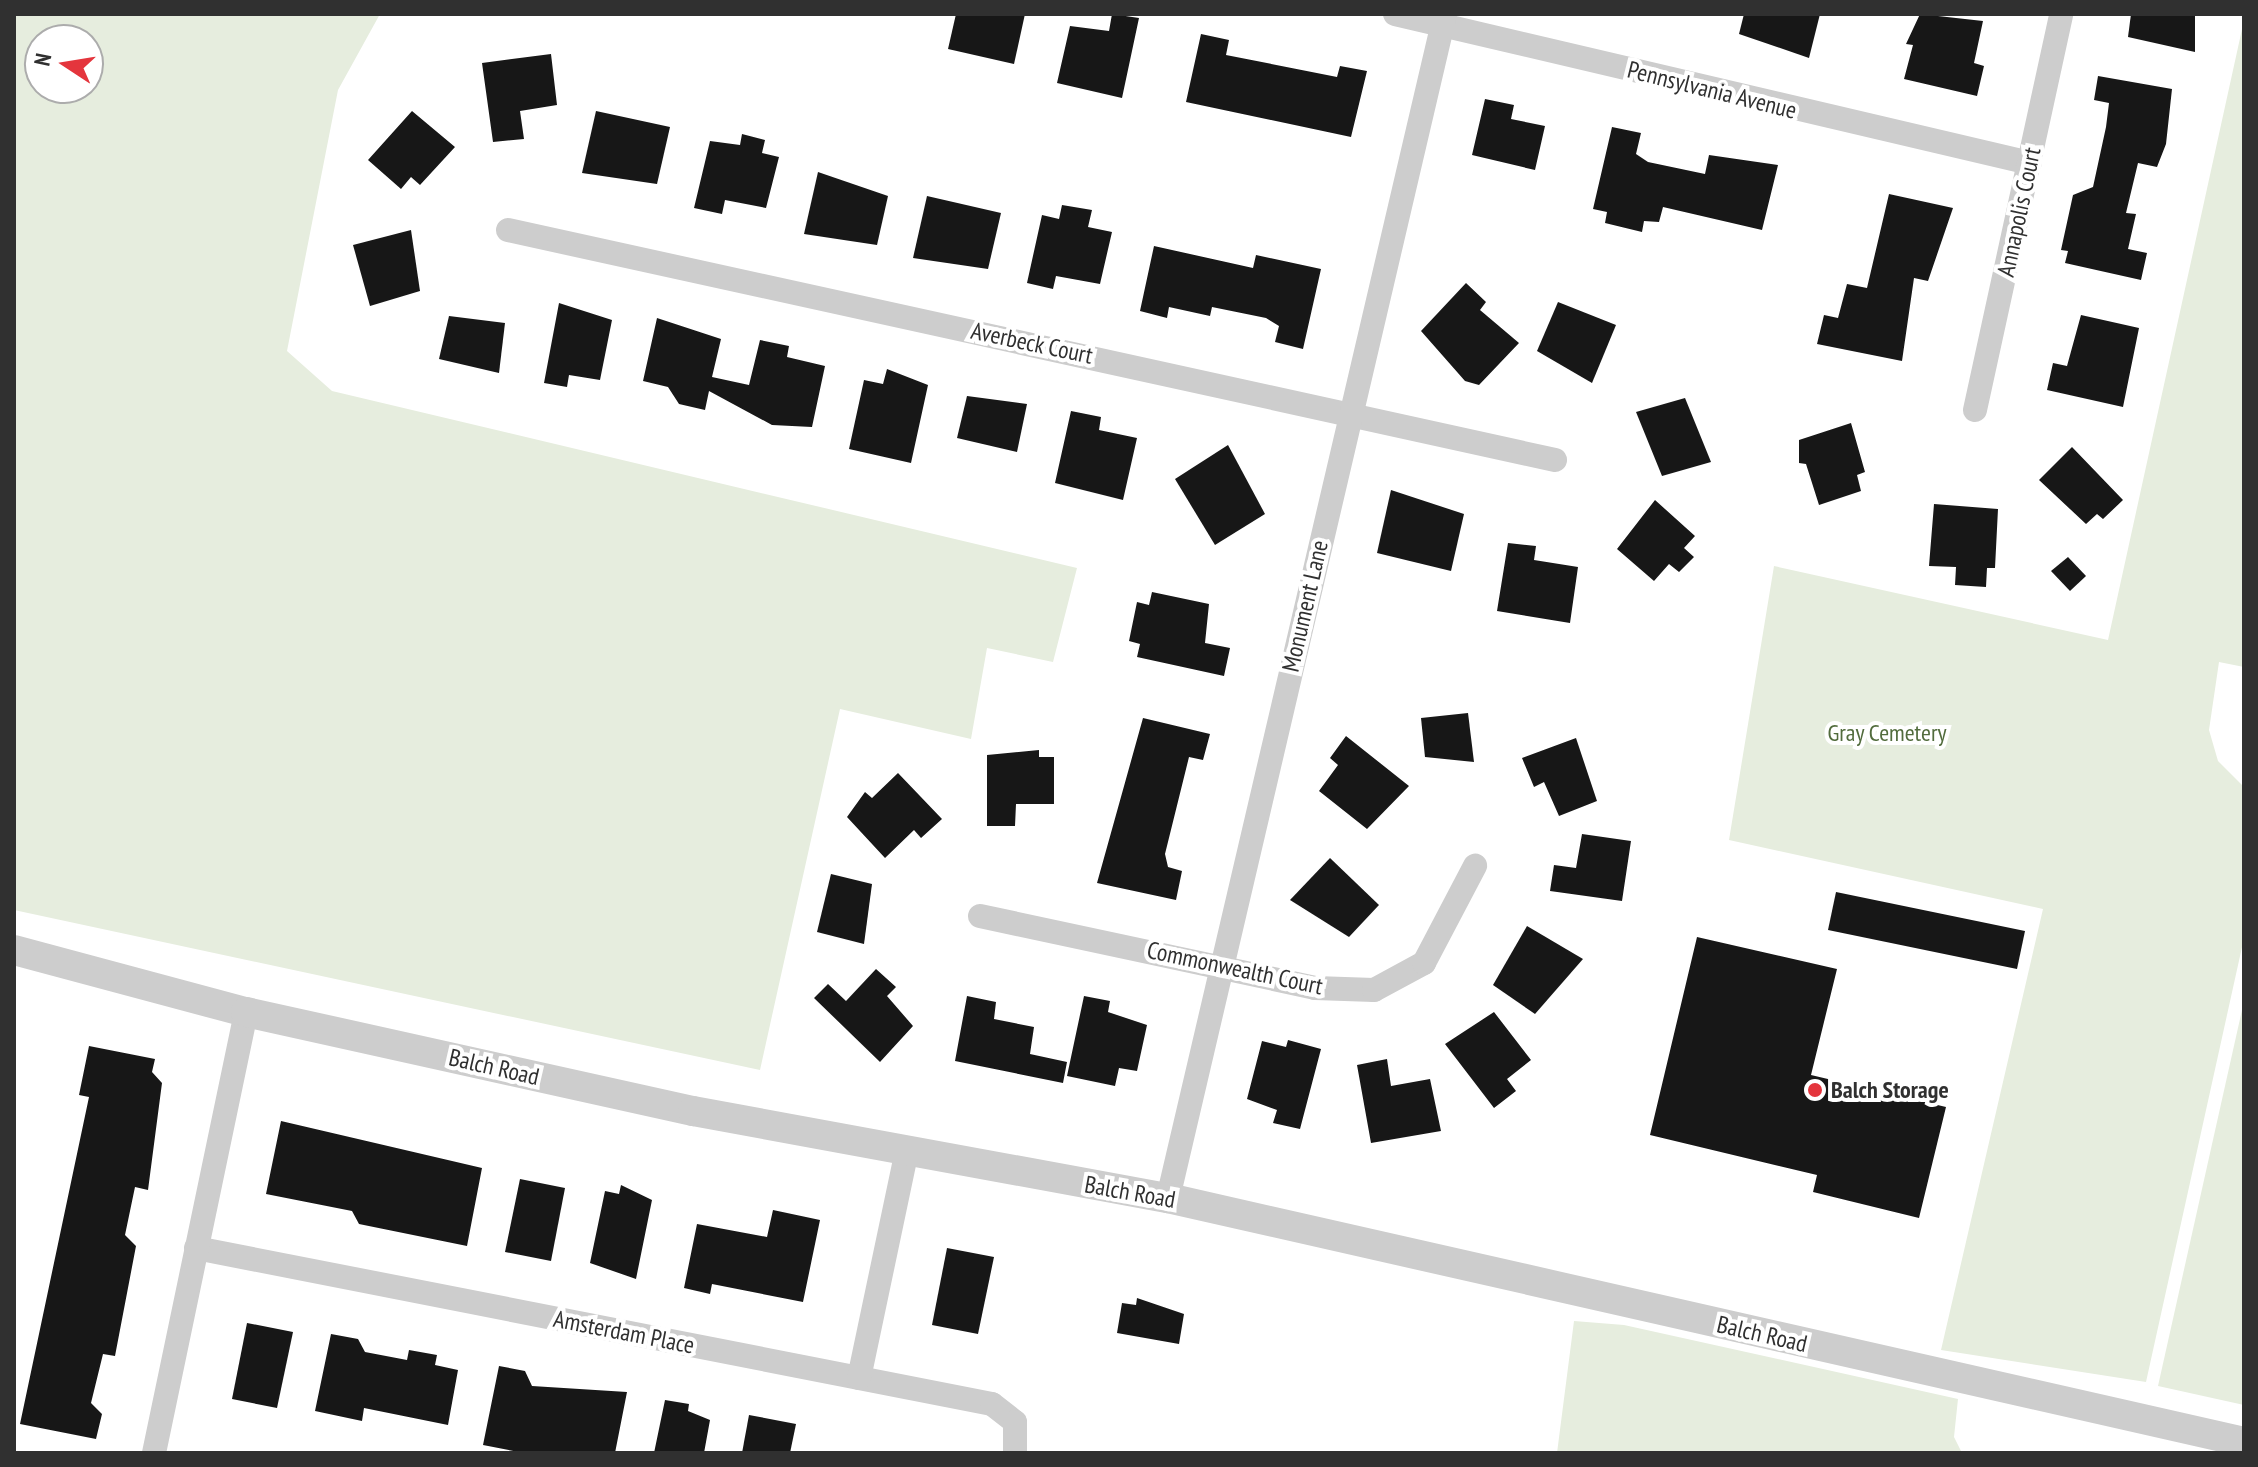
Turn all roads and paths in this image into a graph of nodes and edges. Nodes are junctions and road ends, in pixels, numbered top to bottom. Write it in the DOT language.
graph roads {
  1 [pos="1395,14"];
  2 [pos="2061,14"];
  3 [pos="1444,20"];
  4 [pos="2030,163"];
  5 [pos="508,230"];
  6 [pos="1350,410"];
  7 [pos="1975,410"];
  8 [pos="1555,460"];
  9 [pos="1475,866"];
  10 [pos="980,916"];
  11 [pos="14,950"];
  12 [pos="1223,964"];
  13 [pos="246,1012"];
  14 [pos="906,1155"];
  15 [pos="1168,1198"];
  16 [pos="196,1248"];
  17 [pos="859,1378"];
  18 [pos="2244,1442"];
  19 [pos="154,1453"];
  20 [pos="1015,1453"];
  1 -- 3 [label="street, Pennsylvania Avenue"];
  2 -- 4 [label="street, Annapolis Court"];
  3 -- 4 [label="street, Pennsylvania Avenue"];
  3 -- 6 [label="street, Monument Lane"];
  4 -- 7 [label="street, Annapolis Court"];
  5 -- 6 [label="street, Averbeck Court"];
  6 -- 8 [label="street, Averbeck Court"];
  6 -- 12 [label="street, Monument Lane"];
  9 -- 12 [label="street, Commonwealth Court"];
  10 -- 12 [label="street, Commonwealth Court"];
  11 -- 13 [label="street, Balch Road"];
  12 -- 15 [label="street, Monument Lane"];
  13 -- 14 [label="street, Balch Road"];
  13 -- 16 [label="street"];
  14 -- 15 [label="street, Balch Road"];
  14 -- 17 [label="street"];
  15 -- 18 [label="street, Balch Road"];
  16 -- 17 [label="street, Amsterdam Place"];
  16 -- 19 [label="street"];
  17 -- 20 [label="street, Amsterdam Place"];
}
